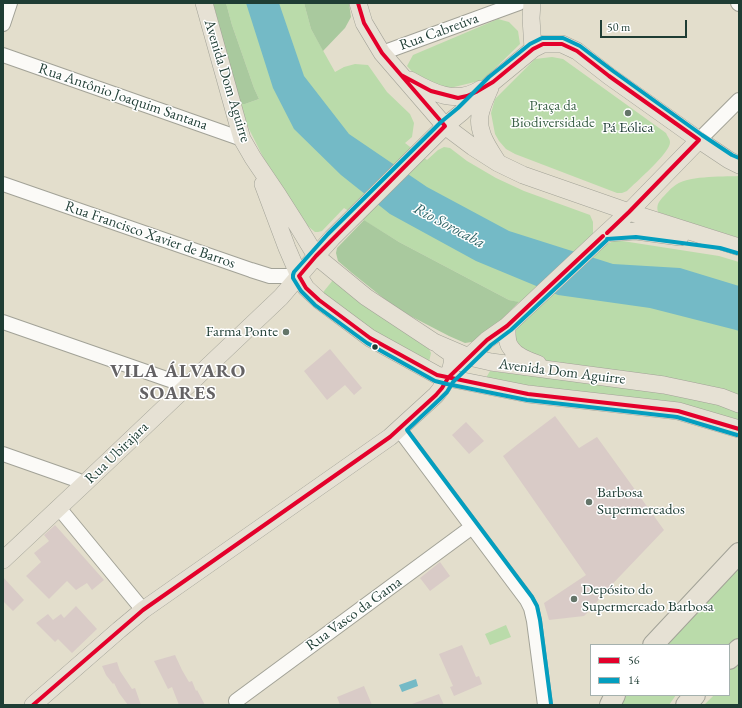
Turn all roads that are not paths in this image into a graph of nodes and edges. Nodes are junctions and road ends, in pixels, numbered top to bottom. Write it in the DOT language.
graph roads {
  1 [pos="10,3"];
  2 [pos="204,3"];
  3 [pos="358,3"];
  4 [pos="488,3"];
  5 [pos="520,3"];
  6 [pos="477,19"];
  7 [pos="3,24"];
  8 [pos="533,49"];
  9 [pos="382,53"];
  10 [pos="3,55"];
  11 [pos="403,76"];
  12 [pos="493,82"];
  13 [pos="739,100"];
  14 [pos="445,126"];
  15 [pos="242,140"];
  16 [pos="699,140"];
  17 [pos="253,158"];
  18 [pos="498,163"];
  19 [pos="739,165"];
  20 [pos="3,184"];
  21 [pos="629,212"];
  22 [pos="605,235"];
  23 [pos="721,242"];
  24 [pos="739,247"];
  25 [pos="316,256"];
  26 [pos="299,276"];
  27 [pos="3,322"];
  28 [pos="510,323"];
  29 [pos="434,342"];
  30 [pos="469,357"];
  31 [pos="557,371"];
  32 [pos="448,378"];
  33 [pos="187,386"];
  34 [pos="739,404"];
  35 [pos="399,429"];
  36 [pos="739,429"];
  37 [pos="3,454"];
  38 [pos="84,484"];
  39 [pos="58,508"];
  40 [pos="472,527"];
  41 [pos="739,553"];
  42 [pos="3,560"];
  43 [pos="143,610"];
  44 [pos="654,644"];
  45 [pos="739,648"];
  46 [pos="730,658"];
  47 [pos="614,696"];
  48 [pos="694,696"];
  49 [pos="236,701"];
  50 [pos="33,705"];
  51 [pos="545,705"];
  52 [pos="610,705"];
  53 [pos="686,705"];
  1 -- 7 [label="street"];
  2 -- 15 [label="main road, Avenida Dom Aguirre"];
  3 -- 9 [label="main road"];
  4 -- 6 [label="street"];
  5 -- 6 [label="street, Rua Cabreúva"];
  5 -- 8 [label="main road"];
  6 -- 9 [label="street, Rua Cabreúva"];
  8 -- 12 [label="main road"];
  8 -- 16 [label="main road"];
  9 -- 11 [label="main road"];
  10 -- 15 [label="street, Rua Antônio Joaquim Santana"];
  11 -- 12 [label="main road"];
  11 -- 14 [label="main road"];
  12 -- 14 [label="main road, Rua Ubirajara"];
  12 -- 18 [label="main road"];
  13 -- 16 [label="street"];
  14 -- 18 [label="main road"];
  14 -- 25 [label="main road, Rua Ubirajara"];
  15 -- 17 [label="main road, Avenida Dom Aguirre"];
  16 -- 19 [label="main road"];
  16 -- 21 [label="main road"];
  17 -- 25 [label="main road, Avenida Dom Aguirre"];
  17 -- 26 [label="main road, Avenida Dom Aguirre"];
  18 -- 21 [label="main road"];
  20 -- 26 [label="street, Rua Francisco Xavier de Barros"];
  21 -- 22 [label="main road"];
  21 -- 23 [label="main road"];
  22 -- 23 [label="main road"];
  22 -- 28 [label="main road"];
  23 -- 24 [label="main road"];
  25 -- 26 [label="main road, Rua Ubirajara"];
  25 -- 29 [label="main road, Avenida Dom Aguirre"];
  26 -- 32 [label="main road, Avenida Dom Aguirre"];
  26 -- 33 [label="main road, Rua Ubirajara"];
  27 -- 33 [label="street"];
  28 -- 30 [label="main road"];
  28 -- 31 [label="main road"];
  29 -- 30 [label="main road, Avenida Dom Aguirre"];
  29 -- 32 [label="main road"];
  30 -- 31 [label="main road, Avenida Dom Aguirre"];
  30 -- 32 [label="main road"];
  31 -- 34 [label="main road, Avenida Dom Aguirre"];
  32 -- 35 [label="main road"];
  32 -- 36 [label="main road, Avenida Dom Aguirre"];
  33 -- 38 [label="main road, Rua Ubirajara"];
  35 -- 40 [label="street"];
  35 -- 43 [label="main road"];
  37 -- 38 [label="street"];
  38 -- 39 [label="main road, Rua Ubirajara"];
  39 -- 42 [label="main road, Rua Ubirajara"];
  39 -- 43 [label="street"];
  40 -- 49 [label="street, Rua Vasco da Gama"];
  40 -- 51 [label="street"];
  41 -- 44 [label="highway"];
  43 -- 50 [label="main road"];
  45 -- 46 [label="highway"];
  47 -- 52 [label="highway"];
  48 -- 53 [label="highway"];
}
